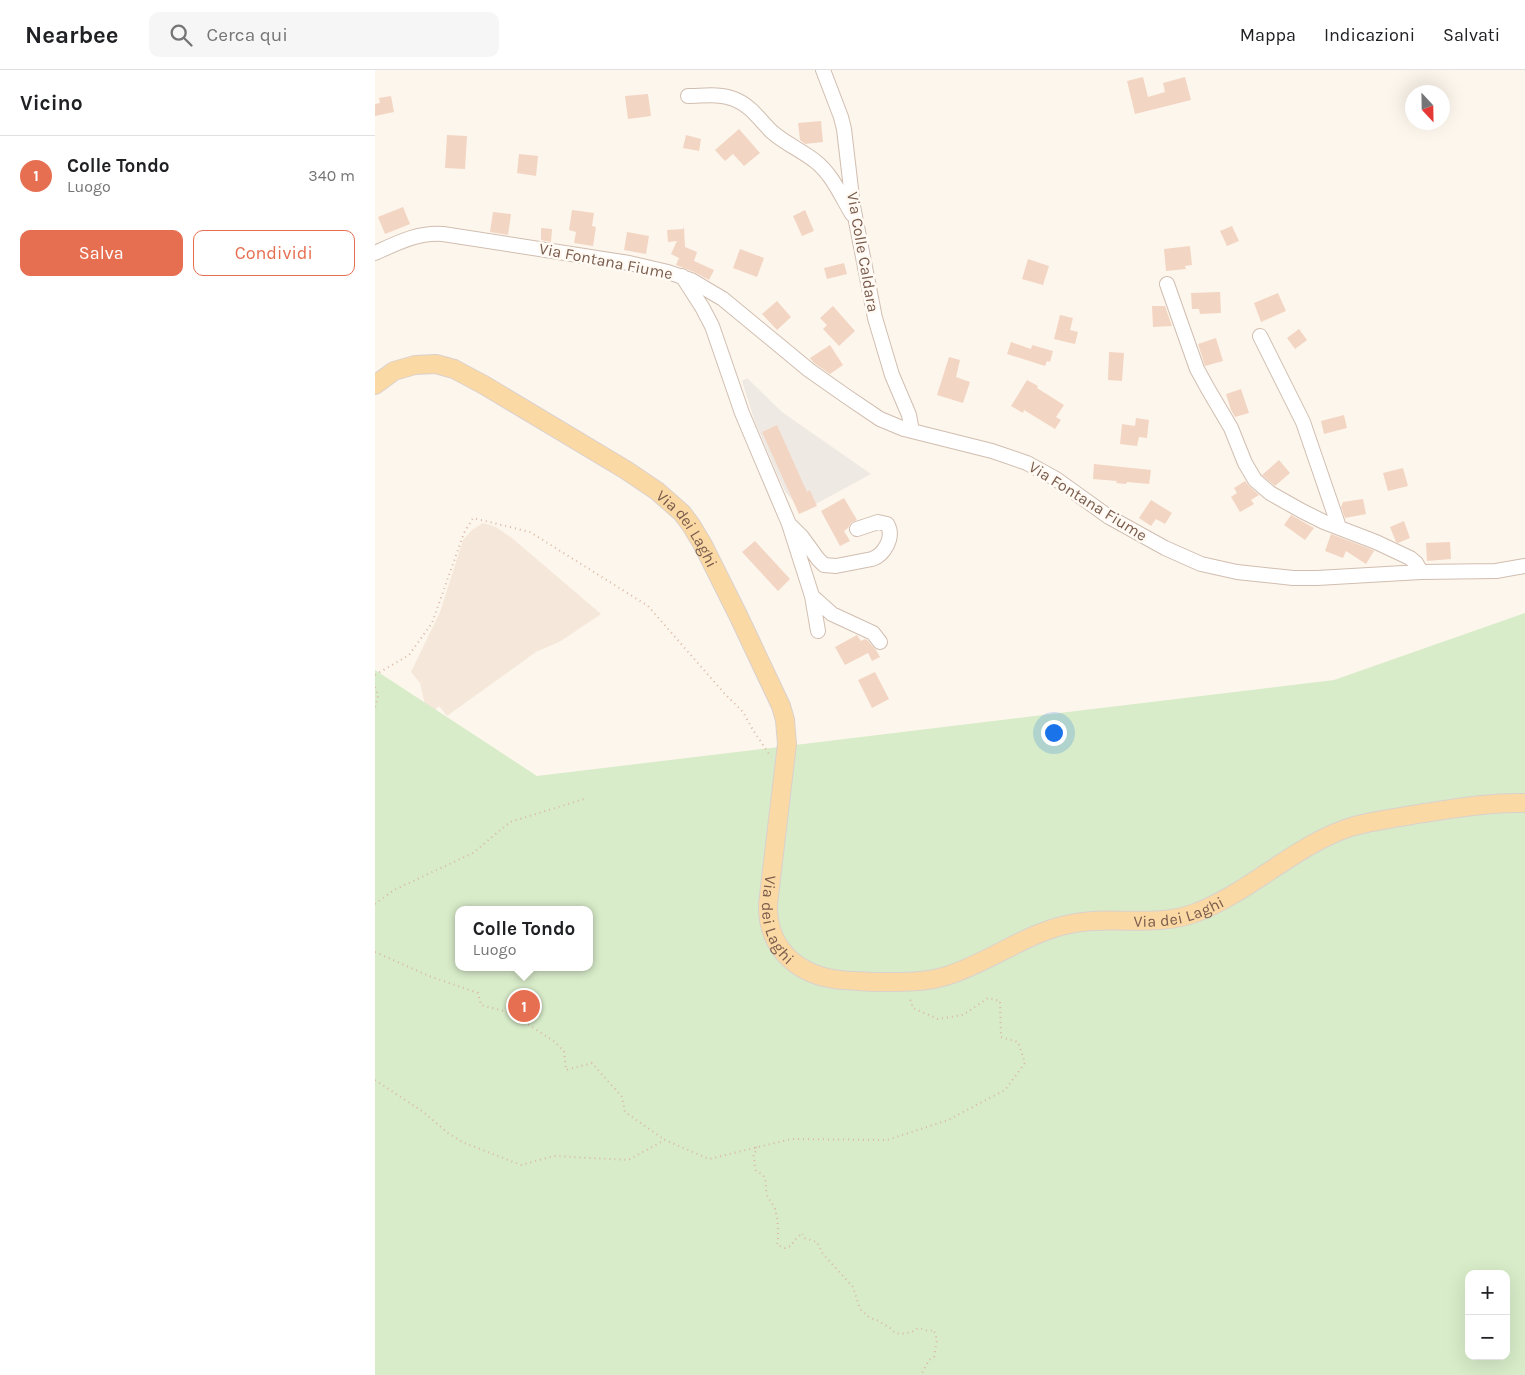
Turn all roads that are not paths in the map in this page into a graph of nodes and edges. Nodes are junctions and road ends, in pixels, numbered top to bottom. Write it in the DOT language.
graph roads {
  1 [pos="823,70"];
  2 [pos="688,96"];
  3 [pos="856,222"];
  4 [pos="375,253"];
  5 [pos="682,276"];
  6 [pos="1167,284"];
  7 [pos="1259,336"];
  8 [pos="375,384"];
  9 [pos="915,432"];
  10 [pos="789,524"];
  11 [pos="1339,527"];
  12 [pos="857,529"];
  13 [pos="1525,566"];
  14 [pos="1421,572"];
  15 [pos="812,596"];
  16 [pos="818,631"];
  17 [pos="880,642"];
  18 [pos="1525,803"];
  1 -- 3 [label="street, Via Colle Caldara"];
  2 -- 3 [label="street"];
  3 -- 9 [label="street, Via Colle Caldara"];
  4 -- 5 [label="street, Via Fontana Fiume"];
  5 -- 9 [label="street, Via Fontana Fiume"];
  5 -- 10 [label="street"];
  6 -- 11 [label="street"];
  7 -- 11 [label="street"];
  8 -- 18 [label="main road, Via dei Laghi"];
  9 -- 14 [label="street, Via Fontana Fiume"];
  10 -- 12 [label="street"];
  10 -- 15 [label="street"];
  11 -- 14 [label="street"];
  13 -- 14 [label="street, Via Fontana Fiume"];
  15 -- 16 [label="street"];
  15 -- 17 [label="street"];
}
